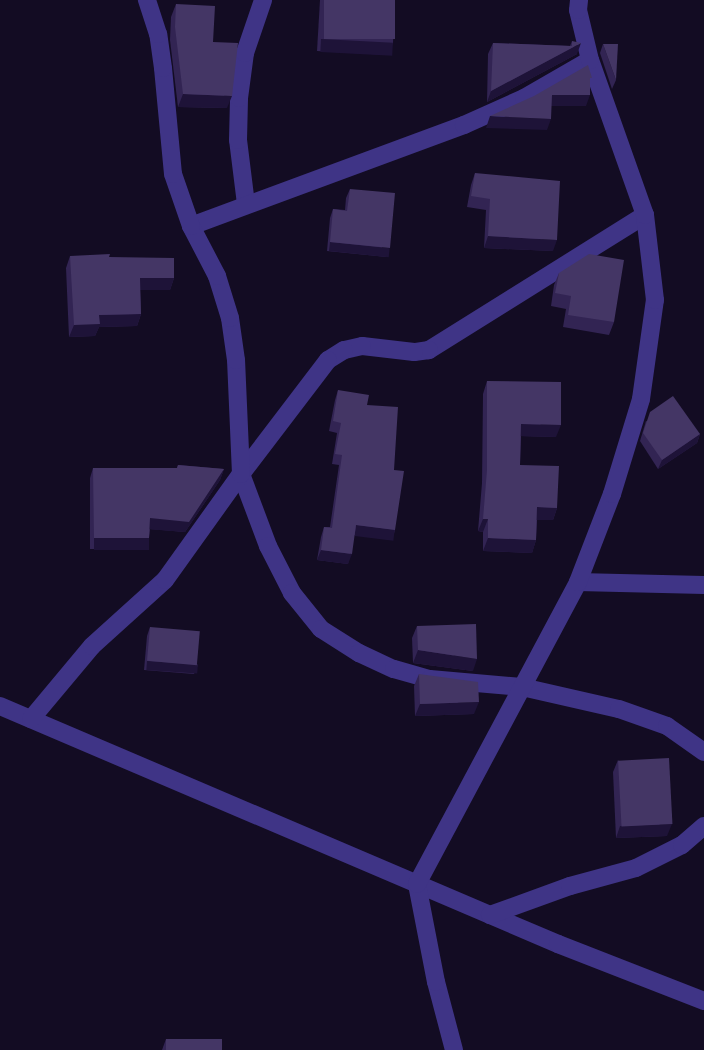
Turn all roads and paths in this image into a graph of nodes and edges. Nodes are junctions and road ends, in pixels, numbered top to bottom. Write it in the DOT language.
graph roads {
  1 [pos="147,0"];
  2 [pos="263,0"];
  3 [pos="579,0"];
  4 [pos="590,60"];
  5 [pos="246,204"];
  6 [pos="645,215"];
  7 [pos="191,226"];
  8 [pos="241,474"];
  9 [pos="578,582"];
  10 [pos="704,585"];
  11 [pos="522,687"];
  12 [pos="0,706"];
  13 [pos="31,719"];
  14 [pos="704,752"];
  15 [pos="704,826"];
  16 [pos="417,884"];
  17 [pos="490,915"];
  18 [pos="704,1001"];
  19 [pos="454,1050"];
  1 -- 7 [label="street"];
  2 -- 5 [label="street"];
  3 -- 4 [label="street"];
  4 -- 5 [label="street"];
  4 -- 6 [label="street"];
  5 -- 7 [label="street"];
  6 -- 8 [label="street"];
  6 -- 9 [label="street"];
  7 -- 8 [label="street"];
  8 -- 11 [label="street"];
  8 -- 13 [label="street"];
  9 -- 10 [label="street"];
  9 -- 11 [label="street"];
  11 -- 14 [label="street"];
  11 -- 16 [label="street"];
  12 -- 13 [label="street"];
  13 -- 16 [label="street"];
  15 -- 17 [label="street"];
  16 -- 17 [label="street"];
  16 -- 19 [label="street"];
  17 -- 18 [label="street"];
}
